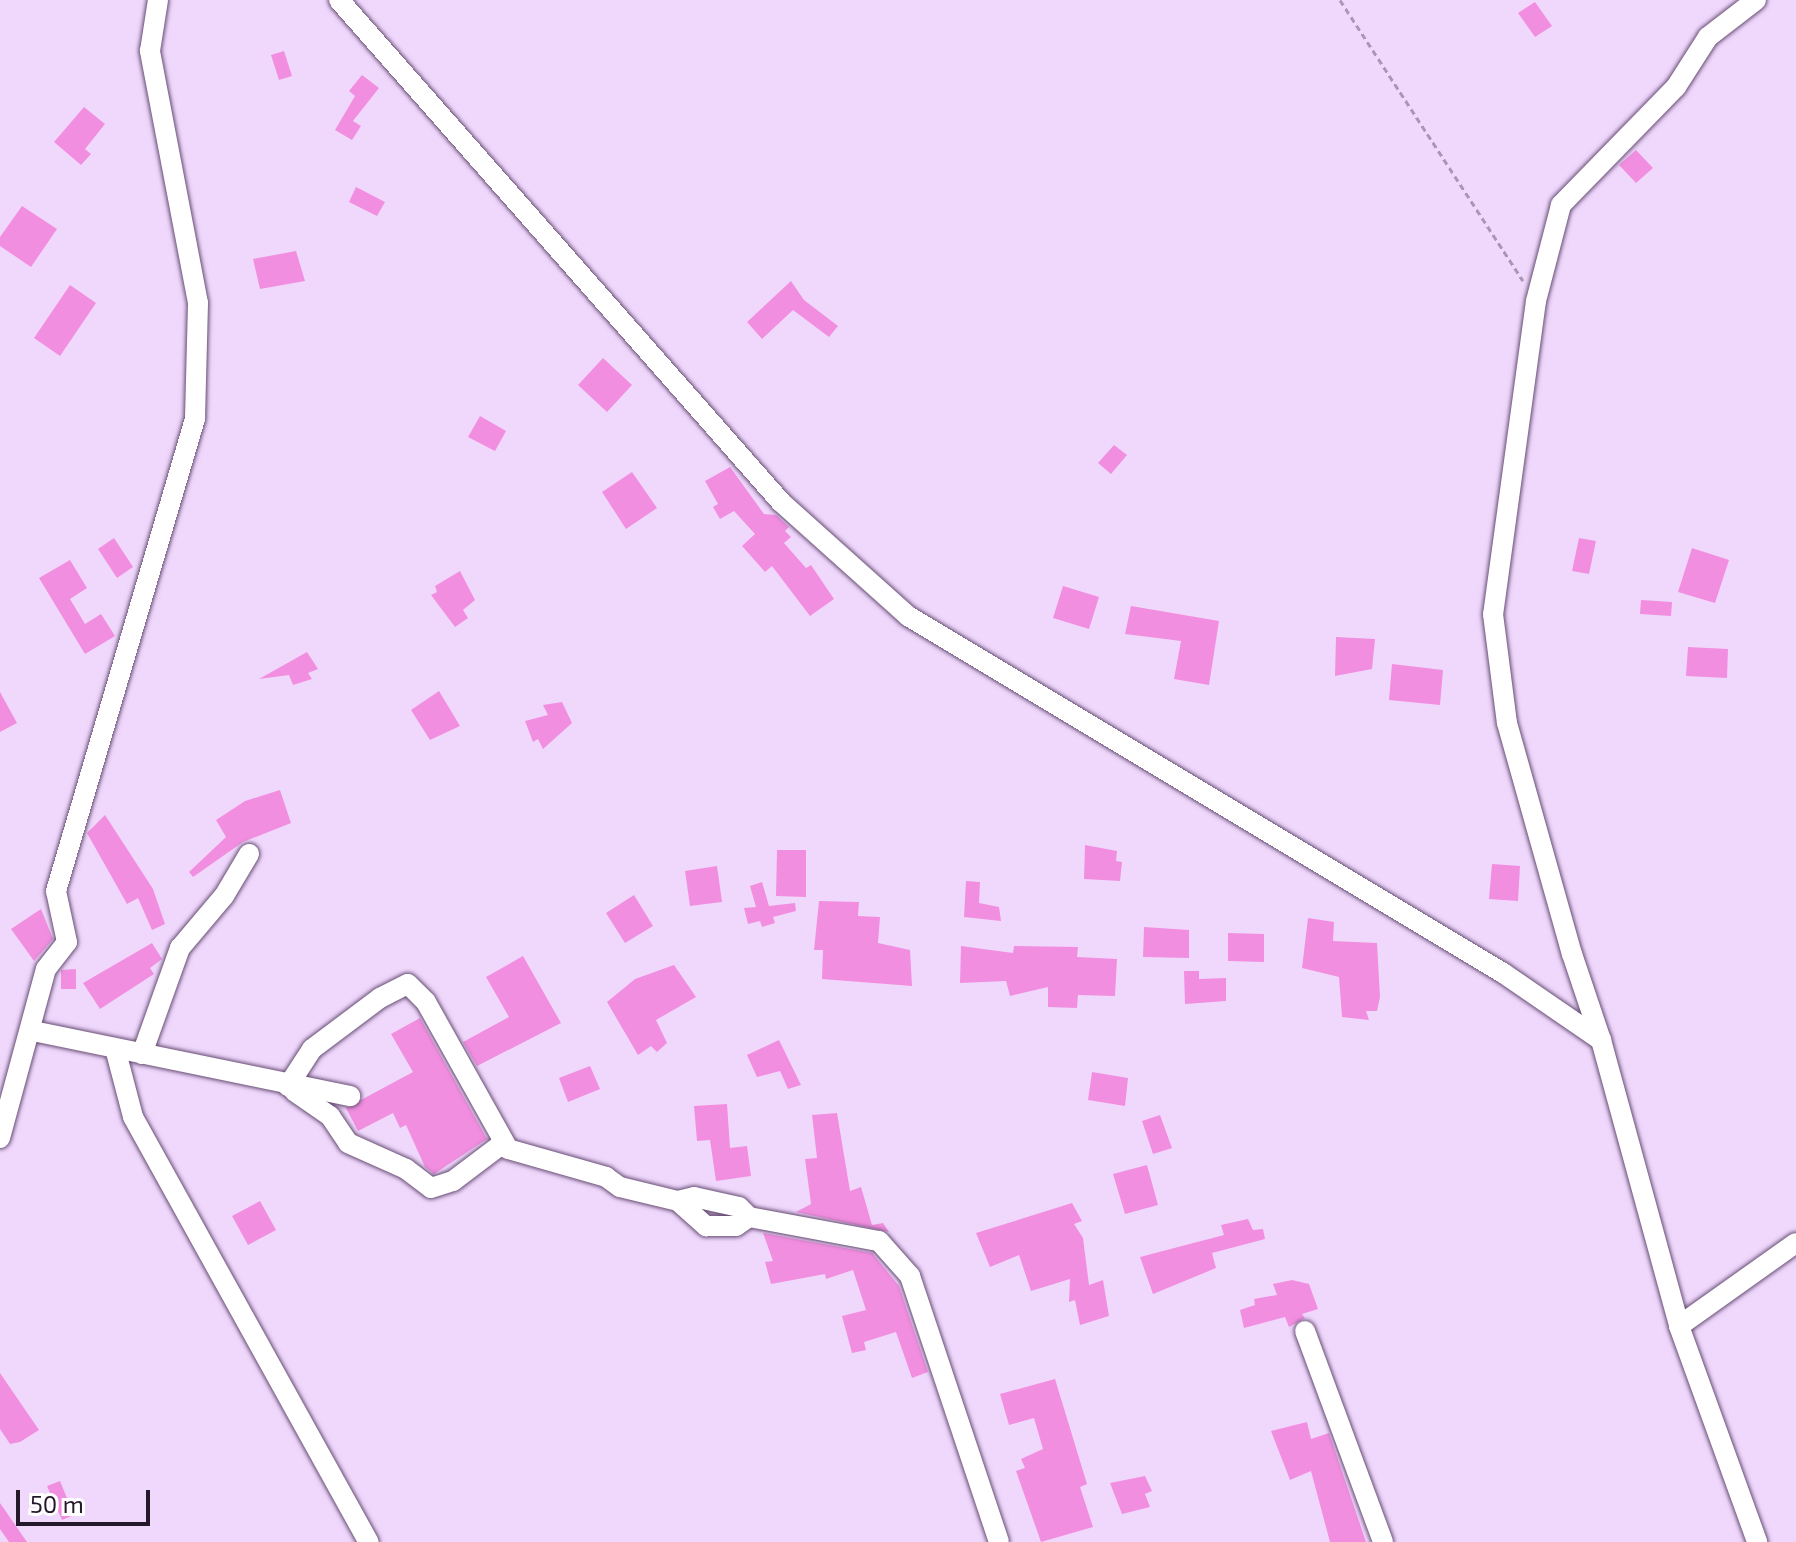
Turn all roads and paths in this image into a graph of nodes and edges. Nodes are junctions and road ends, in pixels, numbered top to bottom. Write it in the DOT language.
graph roads {
  1 [pos="158,0"];
  2 [pos="339,0"];
  3 [pos="1340,0"];
  4 [pos="1756,0"];
  5 [pos="1536,301"];
  6 [pos="249,854"];
  7 [pos="33,1031"];
  8 [pos="1601,1040"];
  9 [pos="116,1052"];
  10 [pos="142,1054"];
  11 [pos="288,1086"];
  12 [pos="350,1096"];
  13 [pos="0,1138"];
  14 [pos="505,1147"];
  15 [pos="1796,1243"];
  16 [pos="1679,1326"];
  17 [pos="1305,1331"];
  18 [pos="369,1542"];
  19 [pos="999,1542"];
  20 [pos="1383,1542"];
  21 [pos="1757,1542"];
  1 -- 7 [label="street"];
  2 -- 8 [label="street"];
  3 -- 5 [label="path"];
  4 -- 5 [label="street"];
  5 -- 8 [label="street"];
  6 -- 10 [label="street"];
  7 -- 9 [label="street"];
  7 -- 13 [label="street"];
  8 -- 16 [label="street"];
  9 -- 10 [label="street"];
  9 -- 18 [label="street"];
  10 -- 11 [label="street"];
  11 -- 12 [label="street"];
  11 -- 14 [label="street"];
  11 -- 14 [label="street"];
  14 -- 19 [label="street"];
  15 -- 16 [label="street"];
  16 -- 21 [label="street"];
  17 -- 20 [label="street"];
}
